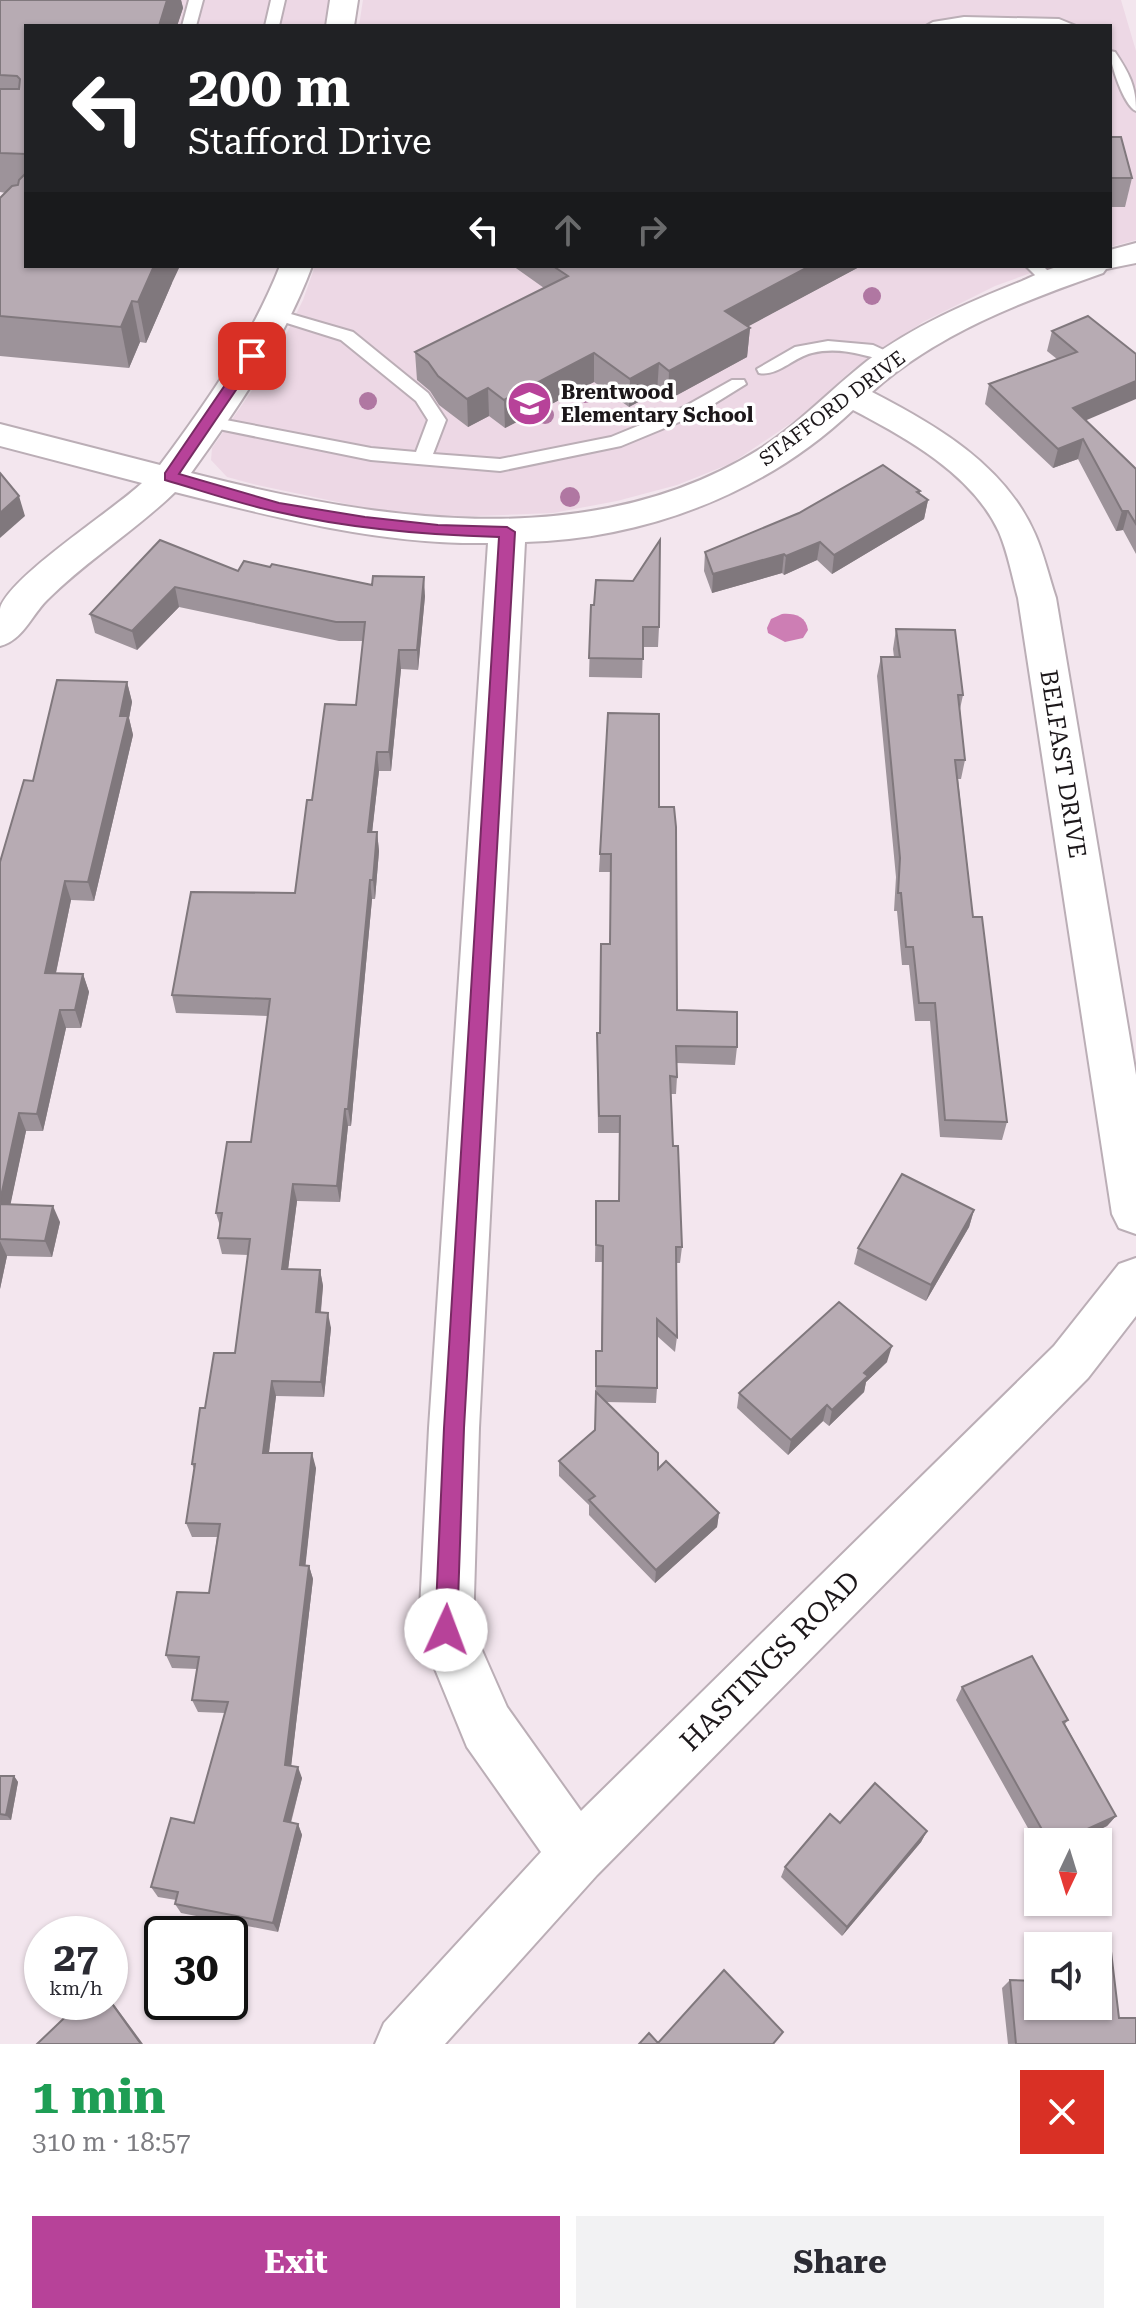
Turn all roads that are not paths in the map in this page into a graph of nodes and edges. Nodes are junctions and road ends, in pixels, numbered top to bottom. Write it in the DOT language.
graph roads {
  1 [pos="196,0"];
  2 [pos="278,0"];
  3 [pos="344,0"];
  4 [pos="190,24"];
  5 [pos="272,24"];
  6 [pos="340,24"];
  7 [pos="945,24"];
  8 [pos="1062,24"];
  9 [pos="1112,58"];
  10 [pos="1136,107"];
  11 [pos="1136,253"];
  12 [pos="1112,259"];
  13 [pos="295,268"];
  14 [pos="1078,268"];
  15 [pos="1042,273"];
  16 [pos="277,315"];
  17 [pos="893,358"];
  18 [pos="765,369"];
  19 [pos="738,384"];
  20 [pos="850,395"];
  21 [pos="210,422"];
  22 [pos="0,435"];
  23 [pos="423,458"];
  24 [pos="170,477"];
  25 [pos="507,532"];
  26 [pos="0,633"];
  27 [pos="1136,1214"];
  28 [pos="1136,1279"];
  29 [pos="577,1855"];
  30 [pos="405,2044"];
  1 -- 4 [label="lane"];
  2 -- 5 [label="lane"];
  3 -- 6 [label="street"];
  7 -- 8 [label="lane"];
  9 -- 10 [label="lane"];
  11 -- 12 [label="street"];
  13 -- 16 [label="street"];
  14 -- 15 [label="street, STAFFORD DRIVE"];
  15 -- 17 [label="street, STAFFORD DRIVE"];
  16 -- 21 [label="street"];
  16 -- 23 [label="lane"];
  17 -- 18 [label="lane"];
  17 -- 20 [label="street, STAFFORD DRIVE"];
  19 -- 23 [label="lane"];
  20 -- 25 [label="street, STAFFORD DRIVE"];
  20 -- 27 [label="street, BELFAST DRIVE"];
  21 -- 23 [label="lane"];
  21 -- 24 [label="street"];
  22 -- 24 [label="street, STAFFORD DRIVE"];
  24 -- 25 [label="street, STAFFORD DRIVE"];
  24 -- 26 [label="street"];
  25 -- 29 [label="street"];
  28 -- 29 [label="street, HASTINGS ROAD"];
  29 -- 30 [label="street, HASTINGS ROAD"];
}
